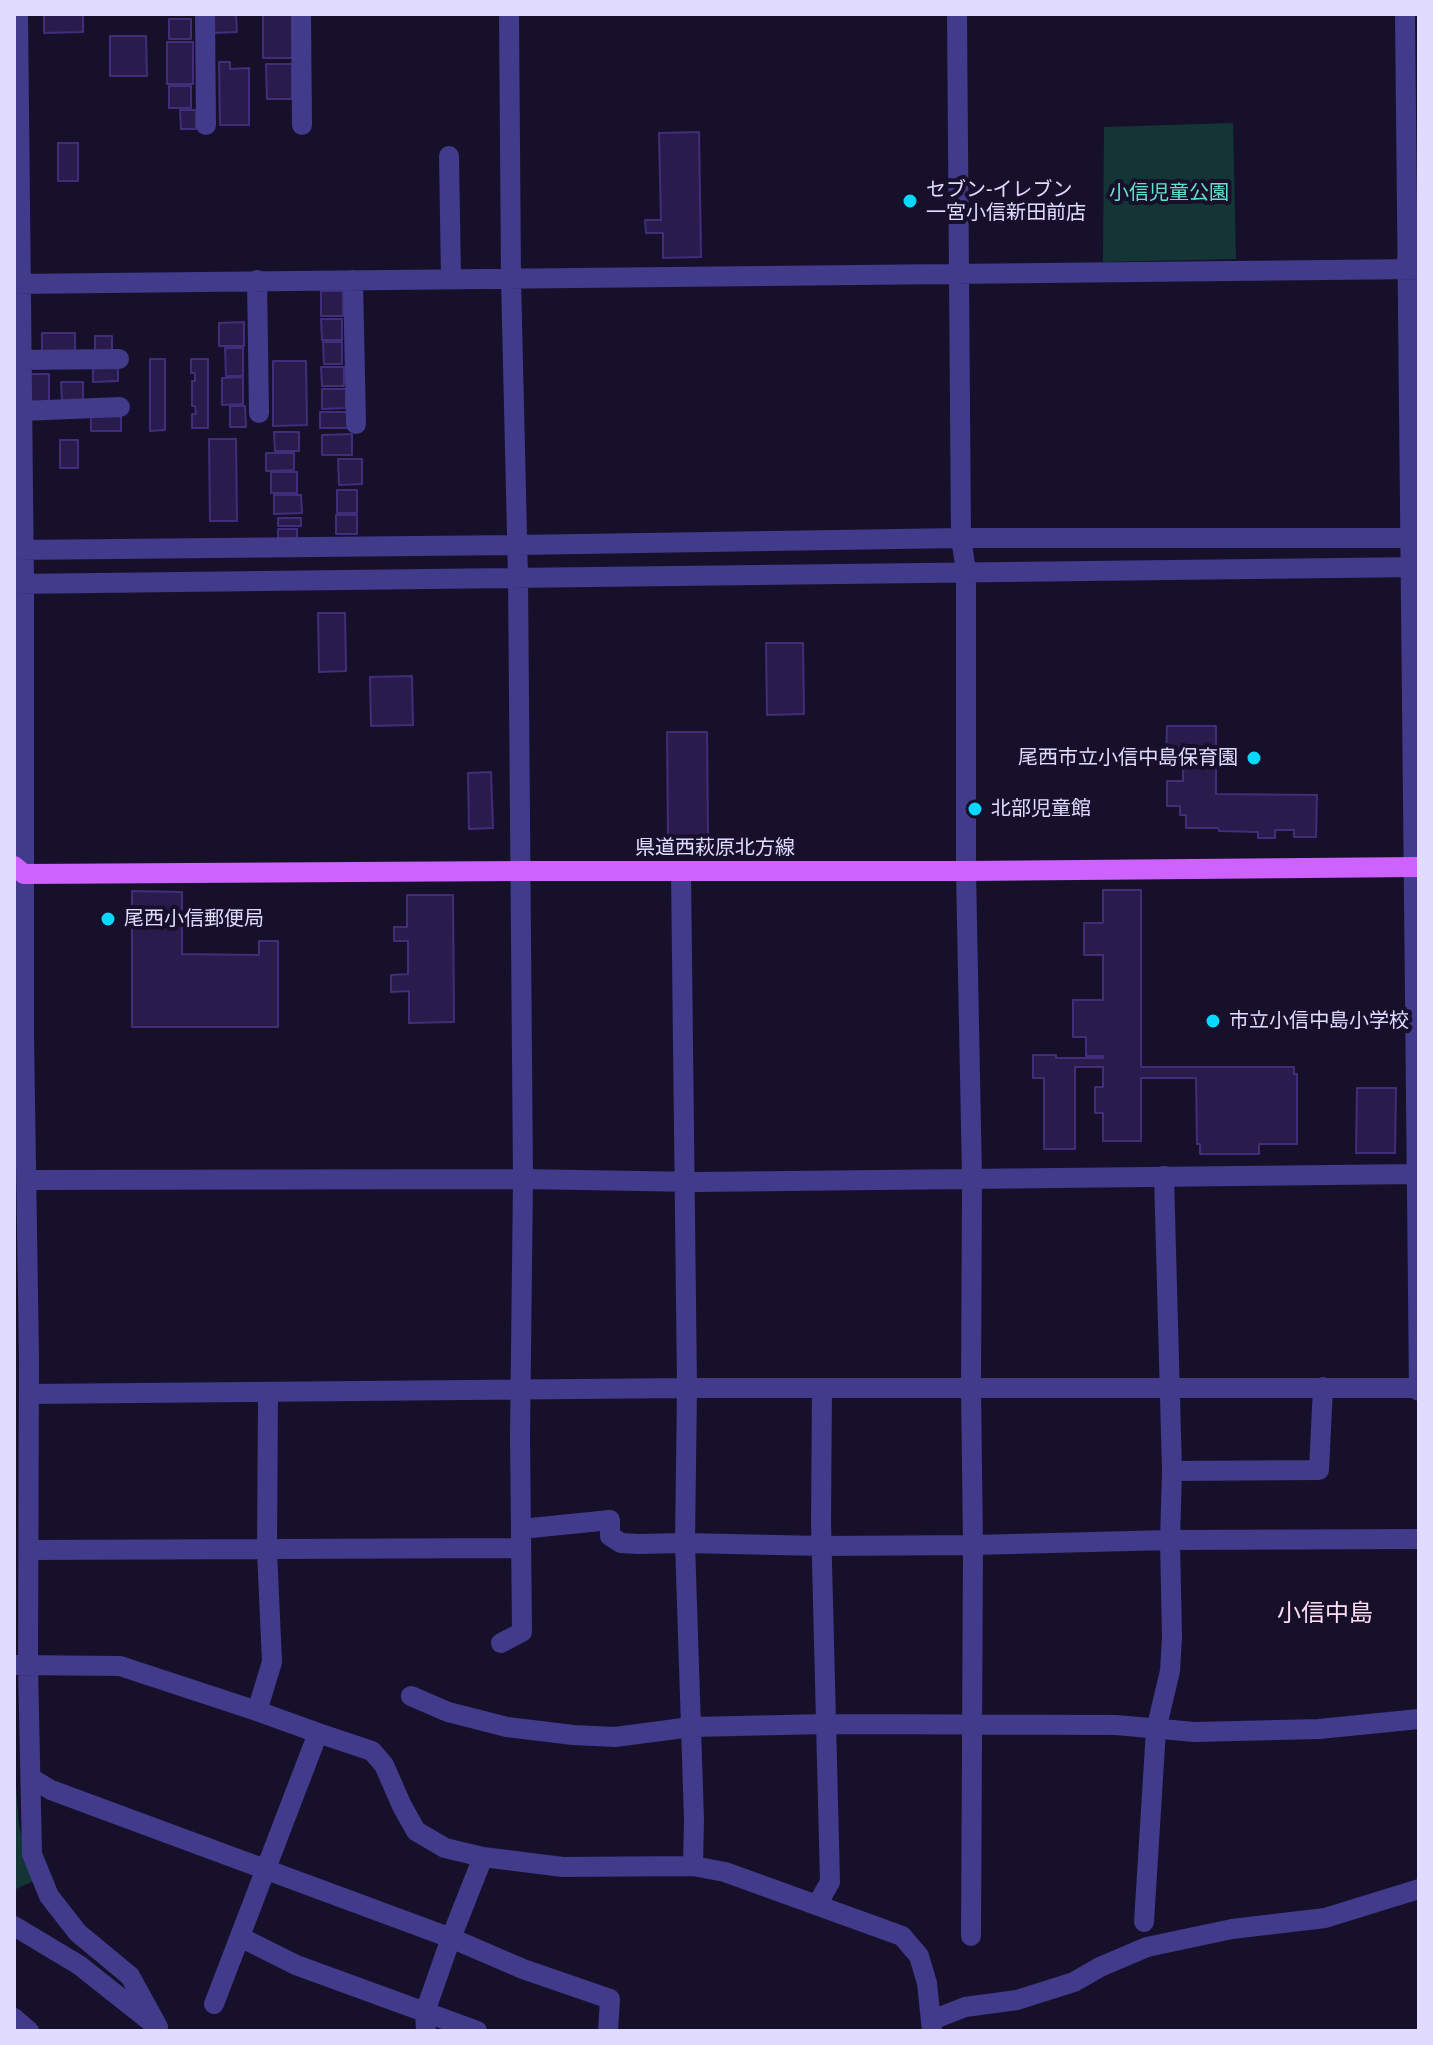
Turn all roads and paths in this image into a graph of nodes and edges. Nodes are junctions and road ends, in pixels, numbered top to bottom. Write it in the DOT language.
graph roads {
  1 [pos="18,14"];
  2 [pos="205,14"];
  3 [pos="301,14"];
  4 [pos="509,14"];
  5 [pos="957,14"];
  6 [pos="1405,14"];
  7 [pos="206,125"];
  8 [pos="302,125"];
  9 [pos="449,156"];
  10 [pos="1413,269"];
  11 [pos="959,275"];
  12 [pos="451,278"];
  13 [pos="511,278"];
  14 [pos="257,280"];
  15 [pos="353,280"];
  16 [pos="17,284"];
  17 [pos="119,359"];
  18 [pos="21,360"];
  19 [pos="120,407"];
  20 [pos="22,411"];
  21 [pos="259,413"];
  22 [pos="356,424"];
  23 [pos="961,538"];
  24 [pos="1415,538"];
  25 [pos="517,545"];
  26 [pos="19,550"];
  27 [pos="1415,567"];
  28 [pos="966,571"];
  29 [pos="518,578"];
  30 [pos="19,584"];
  31 [pos="1417,867"];
  32 [pos="19,870"];
  33 [pos="520,871"];
  34 [pos="966,871"];
  35 [pos="681,872"];
  36 [pos="19,1036"];
  37 [pos="1418,1174"];
  38 [pos="1164,1176"];
  39 [pos="972,1178"];
  40 [pos="523,1179"];
  41 [pos="27,1180"];
  42 [pos="684,1182"];
  43 [pos="21,1359"];
  44 [pos="1323,1387"];
  45 [pos="687,1388"];
  46 [pos="822,1388"];
  47 [pos="1169,1388"];
  48 [pos="971,1389"];
  49 [pos="1419,1389"];
  50 [pos="522,1390"];
  51 [pos="268,1392"];
  52 [pos="29,1394"];
  53 [pos="1172,1471"];
  54 [pos="22,1478"];
  55 [pos="521,1538"];
  56 [pos="1419,1539"];
  57 [pos="1170,1540"];
  58 [pos="685,1543"];
  59 [pos="973,1545"];
  60 [pos="822,1546"];
  61 [pos="30,1550"];
  62 [pos="267,1551"];
  63 [pos="501,1643"];
  64 [pos="21,1665"];
  65 [pos="411,1696"];
  66 [pos="257,1711"];
  67 [pos="1419,1719"];
  68 [pos="827,1724"];
  69 [pos="972,1725"];
  70 [pos="691,1727"];
  71 [pos="1156,1730"];
  72 [pos="318,1733"];
  73 [pos="31,1778"];
  74 [pos="483,1857"];
  75 [pos="693,1866"];
  76 [pos="267,1869"];
  77 [pos="1419,1889"];
  78 [pos="817,1905"];
  79 [pos="1144,1922"];
  80 [pos="14,1926"];
  81 [pos="971,1936"];
  82 [pos="240,1937"];
  83 [pos="451,1938"];
  84 [pos="214,2004"];
  85 [pos="14,2018"];
  86 [pos="425,2021"];
  87 [pos="932,2025"];
  88 [pos="160,2029"];
  89 [pos="29,2031"];
  90 [pos="477,2031"];
  91 [pos="608,2031"];
  1 -- 16 [label="street"];
  2 -- 7 [label="street"];
  3 -- 8 [label="street"];
  4 -- 13 [label="street"];
  5 -- 11 [label="street"];
  6 -- 10 [label="street"];
  9 -- 12 [label="street"];
  10 -- 11 [label="street"];
  10 -- 24 [label="street"];
  11 -- 13 [label="street"];
  11 -- 23 [label="street"];
  12 -- 13 [label="street"];
  12 -- 15 [label="street"];
  13 -- 25 [label="street"];
  14 -- 15 [label="street"];
  14 -- 16 [label="street"];
  14 -- 21 [label="street"];
  15 -- 22 [label="street"];
  16 -- 18 [label="street"];
  17 -- 18 [label="street"];
  18 -- 20 [label="street"];
  19 -- 20 [label="street"];
  20 -- 26 [label="street"];
  23 -- 24 [label="street"];
  23 -- 25 [label="street"];
  23 -- 28 [label="street"];
  24 -- 27 [label="street"];
  25 -- 26 [label="street"];
  25 -- 29 [label="street"];
  26 -- 30 [label="street"];
  27 -- 28 [label="street"];
  27 -- 31 [label="street"];
  28 -- 29 [label="street"];
  28 -- 34 [label="street"];
  29 -- 30 [label="street"];
  29 -- 33 [label="street"];
  30 -- 32 [label="street"];
  31 -- 34 [label="main road, 県道西萩原北方線"];
  31 -- 37 [label="street"];
  32 -- 33 [label="main road, 県道西萩原北方線"];
  32 -- 36 [label="street"];
  33 -- 35 [label="main road, 県道西萩原北方線"];
  33 -- 40 [label="street"];
  34 -- 35 [label="main road, 県道西萩原北方線"];
  34 -- 39 [label="street"];
  35 -- 42 [label="street"];
  36 -- 41 [label="street"];
  37 -- 38 [label="street"];
  37 -- 49 [label="street"];
  38 -- 39 [label="street"];
  38 -- 47 [label="street"];
  39 -- 42 [label="street"];
  39 -- 48 [label="street"];
  40 -- 41 [label="street"];
  40 -- 42 [label="street"];
  40 -- 50 [label="street"];
  41 -- 43 [label="street"];
  42 -- 45 [label="street"];
  43 -- 52 [label="street"];
  44 -- 47 [label="street"];
  44 -- 49 [label="street"];
  44 -- 53 [label="street"];
  45 -- 46 [label="street"];
  45 -- 50 [label="street"];
  45 -- 58 [label="street"];
  46 -- 48 [label="street"];
  46 -- 60 [label="street"];
  47 -- 48 [label="street"];
  47 -- 53 [label="street"];
  48 -- 59 [label="street"];
  50 -- 51 [label="street"];
  50 -- 55 [label="street"];
  51 -- 52 [label="street"];
  51 -- 62 [label="street"];
  52 -- 54 [label="street"];
  53 -- 57 [label="street"];
  54 -- 61 [label="street"];
  55 -- 58 [label="street"];
  55 -- 62 [label="street"];
  55 -- 63 [label="street"];
  56 -- 57 [label="street"];
  57 -- 59 [label="street"];
  57 -- 71 [label="street"];
  58 -- 60 [label="street"];
  58 -- 70 [label="street"];
  59 -- 60 [label="street"];
  59 -- 69 [label="street"];
  60 -- 68 [label="street"];
  61 -- 62 [label="street"];
  61 -- 64 [label="street"];
  62 -- 66 [label="street"];
  64 -- 66 [label="street"];
  64 -- 73 [label="street"];
  65 -- 70 [label="street"];
  66 -- 72 [label="street"];
  67 -- 71 [label="street"];
  68 -- 69 [label="street"];
  68 -- 70 [label="street"];
  68 -- 78 [label="street"];
  69 -- 71 [label="street"];
  69 -- 81 [label="street"];
  70 -- 75 [label="street"];
  71 -- 79 [label="street"];
  72 -- 74 [label="street"];
  72 -- 76 [label="street"];
  73 -- 76 [label="street"];
  73 -- 88 [label="street"];
  74 -- 75 [label="street"];
  74 -- 83 [label="street"];
  75 -- 78 [label="street"];
  76 -- 82 [label="street"];
  76 -- 83 [label="street"];
  77 -- 87 [label="street"];
  78 -- 87 [label="street"];
  80 -- 88 [label="street"];
  82 -- 84 [label="street"];
  82 -- 86 [label="street"];
  83 -- 86 [label="street"];
  83 -- 91 [label="street"];
  85 -- 89 [label="street"];
  86 -- 90 [label="street"];
}
